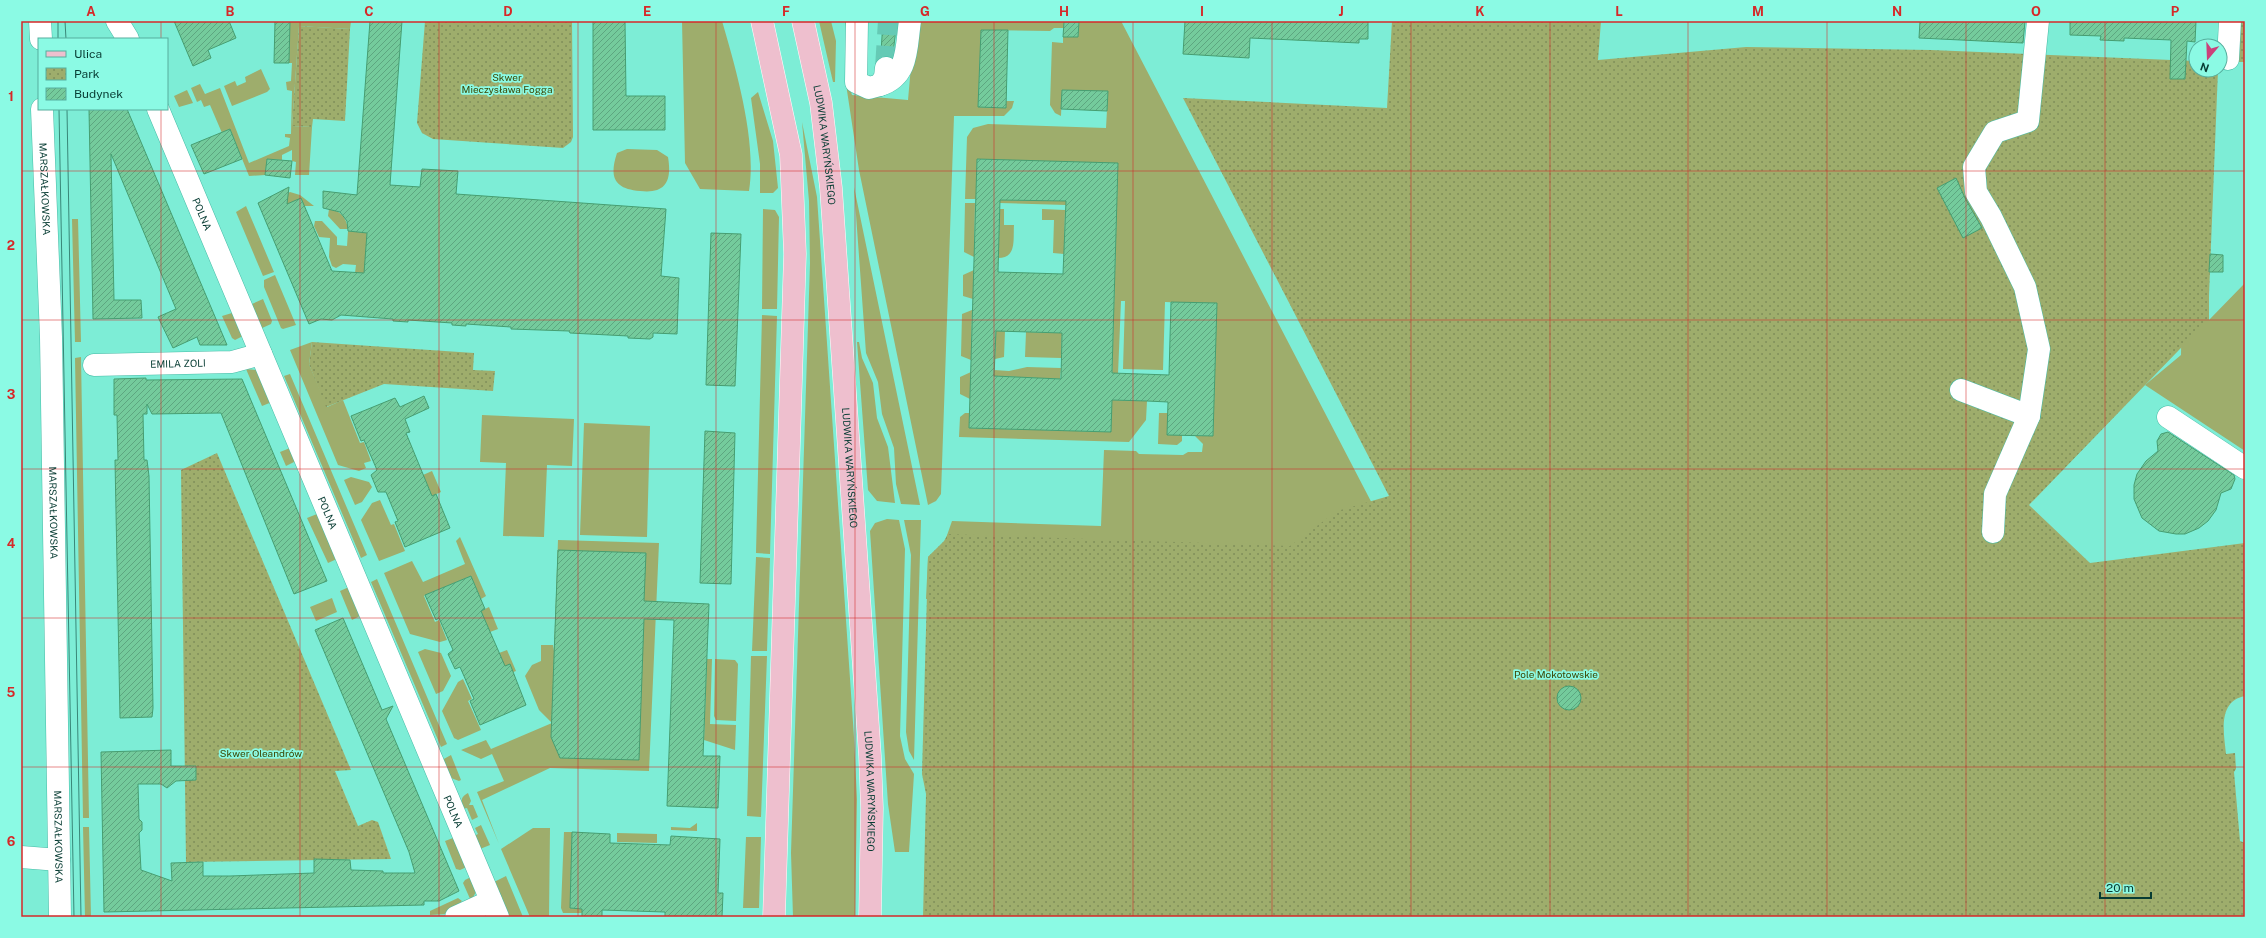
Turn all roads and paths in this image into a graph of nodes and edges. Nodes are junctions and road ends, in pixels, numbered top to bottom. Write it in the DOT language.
graph roads {
  1 [pos="40,21"];
  2 [pos="117,21"];
  3 [pos="130,21"];
  4 [pos="762,21"];
  5 [pos="803,21"];
  6 [pos="857,21"];
  7 [pos="910,21"];
  8 [pos="2038,21"];
  9 [pos="2230,21"];
  10 [pos="41,38"];
  11 [pos="127,38"];
  12 [pos="133,38"];
  13 [pos="2228,59"];
  14 [pos="42,110"];
  15 [pos="158,110"];
  16 [pos="261,354"];
  17 [pos="94,365"];
  18 [pos="1961,390"];
  19 [pos="2029,416"];
  20 [pos="2168,417"];
  21 [pos="2245,468"];
  22 [pos="1993,532"];
  23 [pos="21,857"];
  24 [pos="59,860"];
  25 [pos="494,909"];
  26 [pos="60,917"];
  27 [pos="456,917"];
  28 [pos="774,917"];
  29 [pos="870,917"];
  1 -- 10 [label="street"];
  2 -- 11 [label="street"];
  3 -- 12 [label="street"];
  4 -- 28 [label="main road"];
  5 -- 29 [label="main road, LUDWIKA WARYŃSKIEGO"];
  6 -- 7 [label="street"];
  8 -- 19 [label="street"];
  9 -- 13 [label="street"];
  14 -- 24 [label="street, MARSZAŁKOWSKA"];
  15 -- 16 [label="street, POLNA"];
  16 -- 17 [label="street, EMILA ZOLI"];
  16 -- 25 [label="street, POLNA"];
  18 -- 19 [label="street"];
  19 -- 22 [label="street"];
  20 -- 21 [label="street"];
  23 -- 24 [label="street"];
  24 -- 26 [label="street, MARSZAŁKOWSKA"];
  25 -- 27 [label="street"];
}
